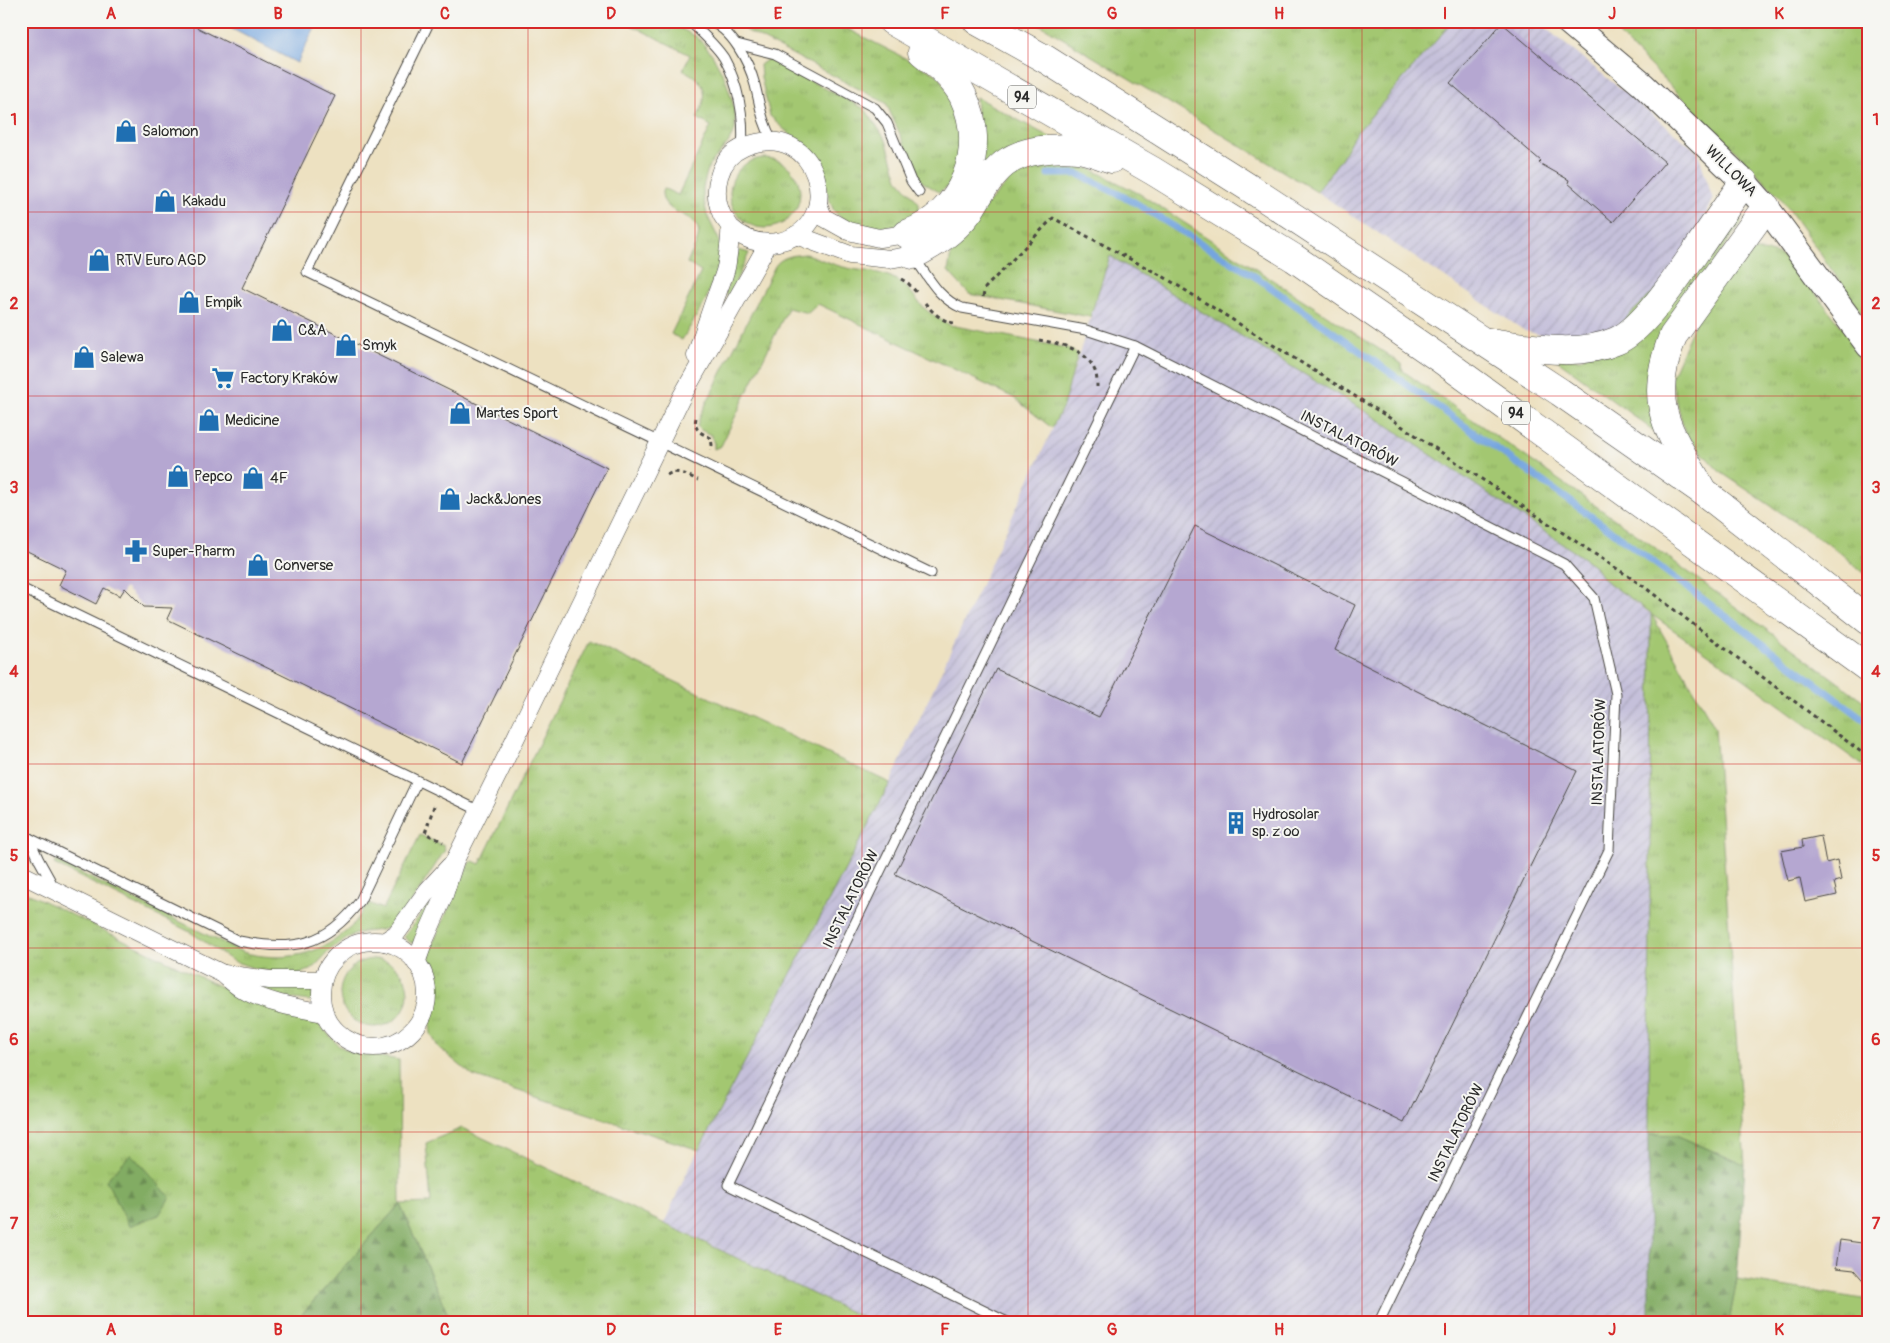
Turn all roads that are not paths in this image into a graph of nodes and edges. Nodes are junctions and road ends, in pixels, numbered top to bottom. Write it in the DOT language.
graph roads {
  1 [pos="430,21"];
  2 [pos="689,21"];
  3 [pos="707,21"];
  4 [pos="886,21"];
  5 [pos="892,21"];
  6 [pos="977,21"];
  7 [pos="1567,21"];
  8 [pos="737,44"];
  9 [pos="773,141"];
  10 [pos="742,147"];
  11 [pos="1153,171"];
  12 [pos="1744,182"];
  13 [pos="919,192"];
  14 [pos="818,204"];
  15 [pos="1766,207"];
  16 [pos="730,227"];
  17 [pos="796,235"];
  18 [pos="768,244"];
  19 [pos="908,251"];
  20 [pos="1484,342"];
  21 [pos="1135,346"];
  22 [pos="1869,346"];
  23 [pos="682,396"];
  24 [pos="660,442"];
  25 [pos="1705,493"];
  26 [pos="931,573"];
  27 [pos="21,588"];
  28 [pos="1869,621"];
  29 [pos="1869,669"];
  30 [pos="417,781"];
  31 [pos="480,811"];
  32 [pos="25,836"];
  33 [pos="453,853"];
  34 [pos="21,874"];
  35 [pos="57,892"];
  36 [pos="384,942"];
  37 [pos="416,963"];
  38 [pos="223,974"];
  39 [pos="322,980"];
  40 [pos="324,1013"];
  41 [pos="1007,1322"];
  42 [pos="1379,1322"];
  1 -- 24 [label="lane"];
  2 -- 10 [label="lane"];
  3 -- 8 [label="lane"];
  4 -- 19 [label="highway"];
  5 -- 11 [label="highway, 94"];
  6 -- 20 [label="highway"];
  7 -- 12 [label="street, WILLOWA"];
  8 -- 9 [label="lane"];
  8 -- 13 [label="lane"];
  9 -- 10 [label="street"];
  9 -- 14 [label="street"];
  10 -- 16 [label="street"];
  11 -- 19 [label="highway"];
  11 -- 29 [label="highway, 94"];
  12 -- 15 [label="street, WILLOWA"];
  12 -- 20 [label="highway"];
  14 -- 17 [label="street"];
  14 -- 19 [label="street"];
  15 -- 22 [label="street, WILLOWA"];
  15 -- 25 [label="highway"];
  16 -- 18 [label="street"];
  16 -- 23 [label="street"];
  17 -- 18 [label="street"];
  17 -- 19 [label="street"];
  18 -- 23 [label="street"];
  19 -- 21 [label="lane, INSTALATORÓW"];
  20 -- 25 [label="highway"];
  21 -- 41 [label="lane, INSTALATORÓW"];
  21 -- 42 [label="lane, INSTALATORÓW"];
  23 -- 24 [label="street"];
  24 -- 26 [label="lane"];
  24 -- 31 [label="street"];
  25 -- 28 [label="highway"];
  27 -- 30 [label="lane"];
  30 -- 31 [label="lane"];
  30 -- 32 [label="lane"];
  31 -- 33 [label="street"];
  32 -- 35 [label="lane"];
  33 -- 36 [label="street"];
  33 -- 37 [label="street"];
  34 -- 35 [label="street"];
  35 -- 38 [label="street"];
  36 -- 37 [label="street"];
  36 -- 39 [label="street"];
  37 -- 40 [label="street"];
  38 -- 39 [label="street"];
  38 -- 40 [label="street"];
  39 -- 40 [label="street"];
}
